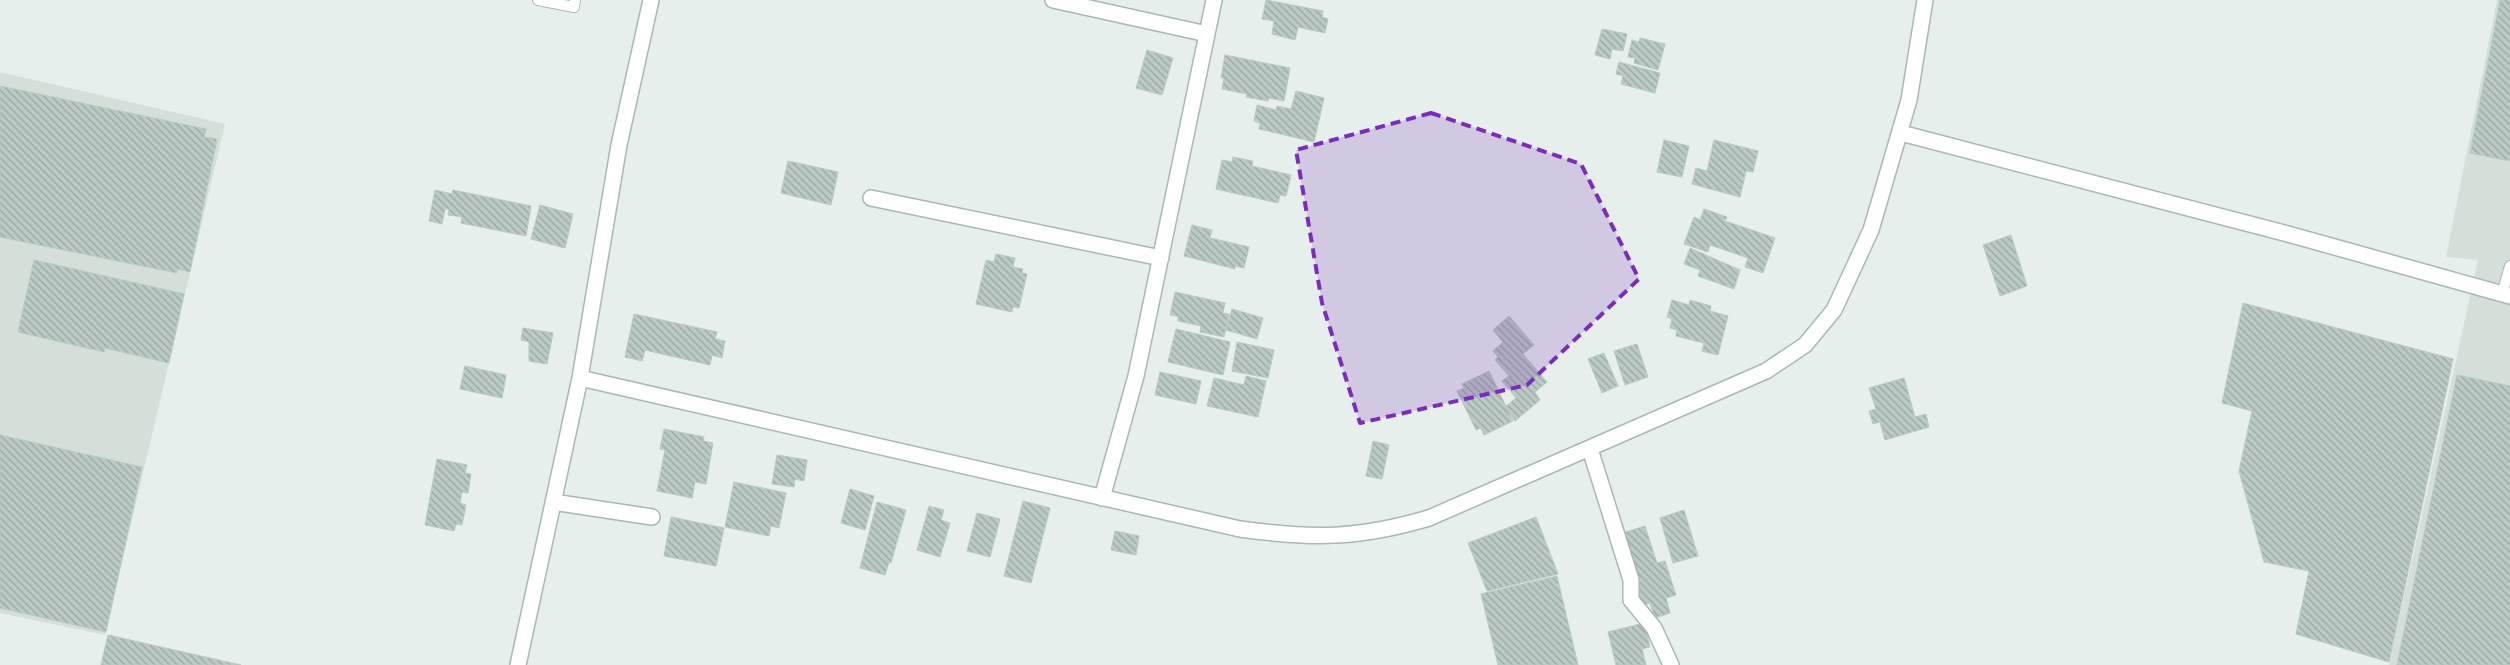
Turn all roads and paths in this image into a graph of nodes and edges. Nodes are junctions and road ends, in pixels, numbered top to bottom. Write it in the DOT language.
graph roads {
  1 [pos="538,0"];
  2 [pos="575,0"];
  3 [pos="651,0"];
  4 [pos="1054,0"];
  5 [pos="1214,0"];
  6 [pos="1926,0"];
  7 [pos="1207,34"];
  8 [pos="1901,133"];
  9 [pos="871,198"];
  10 [pos="1161,258"];
  11 [pos="2510,266"];
  12 [pos="2506,295"];
  13 [pos="580,378"];
  14 [pos="1590,449"];
  15 [pos="1102,498"];
  16 [pos="553,502"];
  17 [pos="652,518"];
  18 [pos="518,665"];
  19 [pos="1671,665"];
  1 -- 2 [label="lane"];
  3 -- 13 [label="street"];
  4 -- 7 [label="street"];
  5 -- 7 [label="street"];
  6 -- 8 [label="street"];
  7 -- 10 [label="street"];
  8 -- 12 [label="street"];
  8 -- 14 [label="street"];
  9 -- 10 [label="street"];
  10 -- 15 [label="street"];
  11 -- 12 [label="lane"];
  13 -- 15 [label="street"];
  13 -- 16 [label="street"];
  14 -- 15 [label="street"];
  14 -- 19 [label="street"];
  16 -- 17 [label="street"];
  16 -- 18 [label="street"];
}
